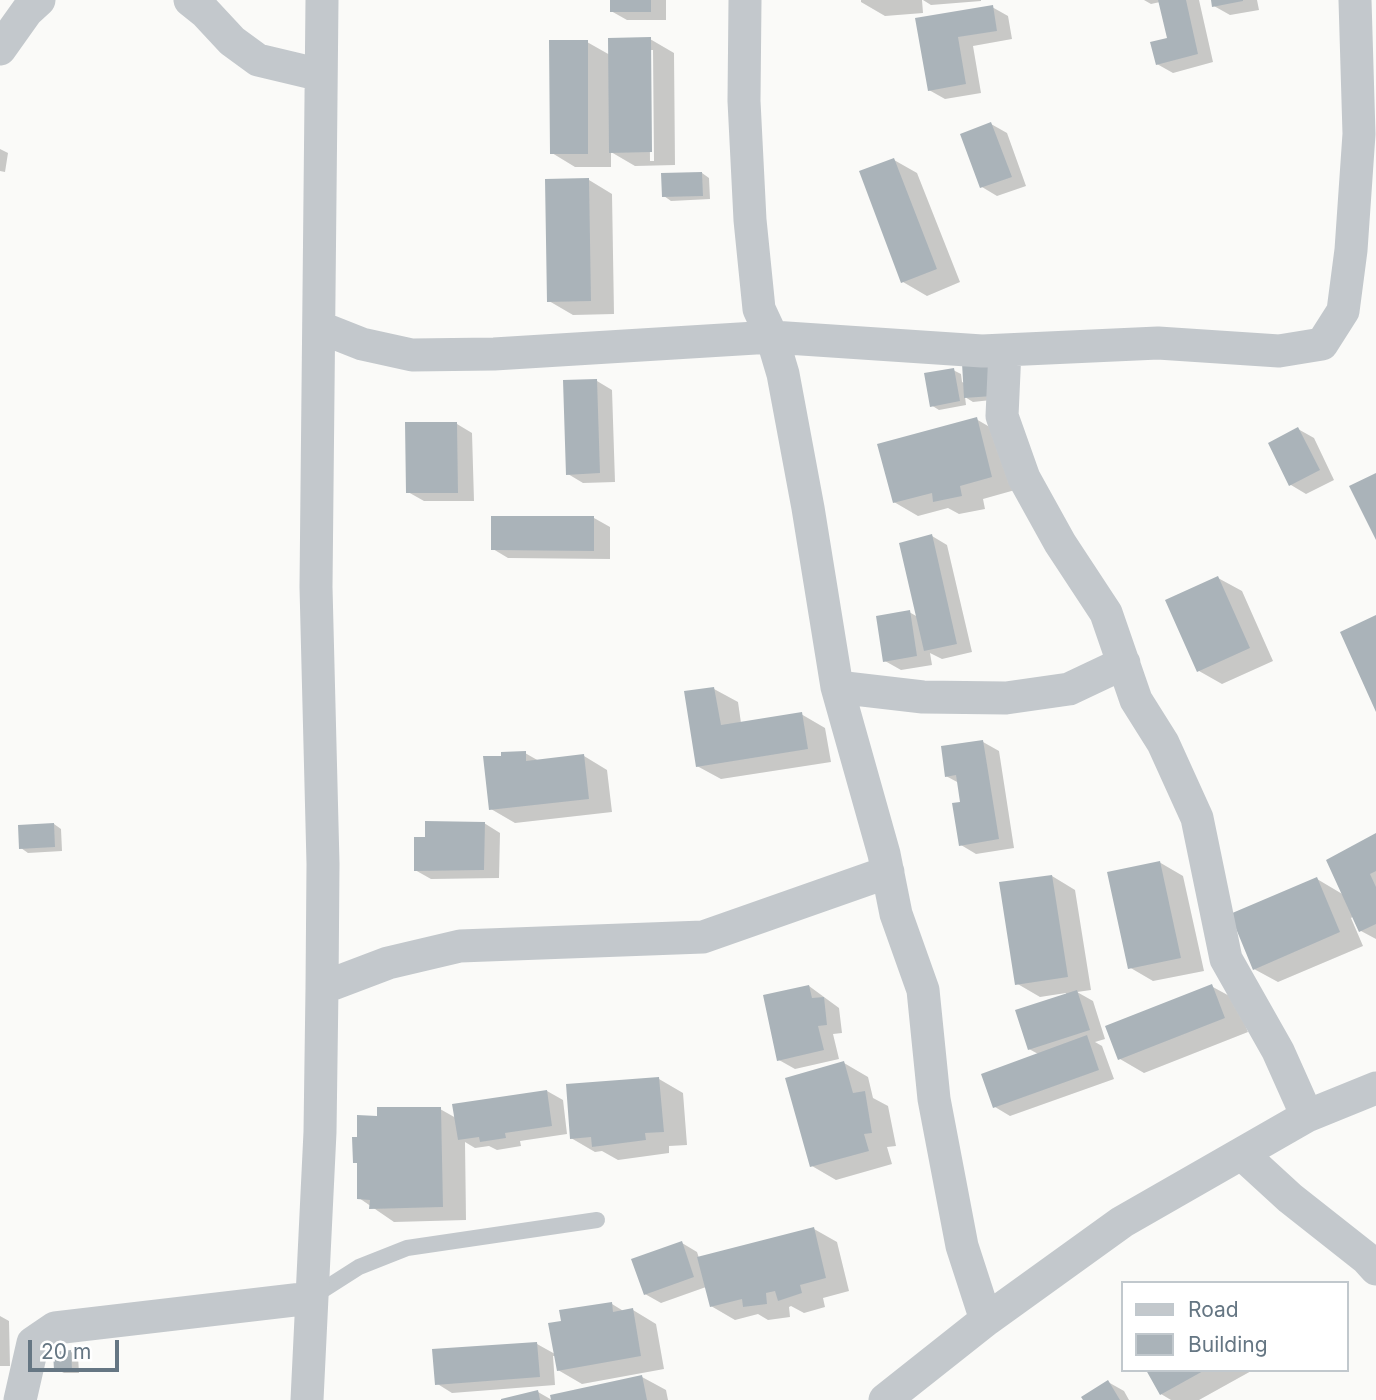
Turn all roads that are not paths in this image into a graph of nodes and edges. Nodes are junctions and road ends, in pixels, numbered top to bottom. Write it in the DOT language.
graph roads {
  1 [pos="39,0"];
  2 [pos="190,0"];
  3 [pos="322,0"];
  4 [pos="745,0"];
  5 [pos="1355,0"];
  6 [pos="0,50"];
  7 [pos="321,75"];
  8 [pos="319,327"];
  9 [pos="772,337"];
  10 [pos="1004,350"];
  11 [pos="1124,663"];
  12 [pos="836,687"];
  13 [pos="888,872"];
  14 [pos="322,988"];
  15 [pos="1376,1088"];
  16 [pos="1307,1116"];
  17 [pos="1242,1154"];
  18 [pos="597,1220"];
  19 [pos="1376,1269"];
  20 [pos="311,1298"];
  21 [pos="986,1320"];
  22 [pos="20,1400"];
  23 [pos="307,1400"];
  24 [pos="886,1400"];
  1 -- 6 [label="street"];
  2 -- 7 [label="street"];
  3 -- 7 [label="street"];
  4 -- 9 [label="street"];
  5 -- 10 [label="street"];
  7 -- 8 [label="street"];
  8 -- 9 [label="street"];
  8 -- 14 [label="street"];
  9 -- 10 [label="street"];
  9 -- 12 [label="street"];
  10 -- 11 [label="street"];
  11 -- 12 [label="street"];
  11 -- 16 [label="street"];
  12 -- 13 [label="street"];
  13 -- 14 [label="street"];
  13 -- 21 [label="street"];
  14 -- 20 [label="street"];
  15 -- 16 [label="street"];
  16 -- 17 [label="street"];
  17 -- 19 [label="street"];
  17 -- 21 [label="street"];
  18 -- 20 [label="lane"];
  20 -- 22 [label="street"];
  20 -- 23 [label="street"];
  21 -- 24 [label="street"];
}
